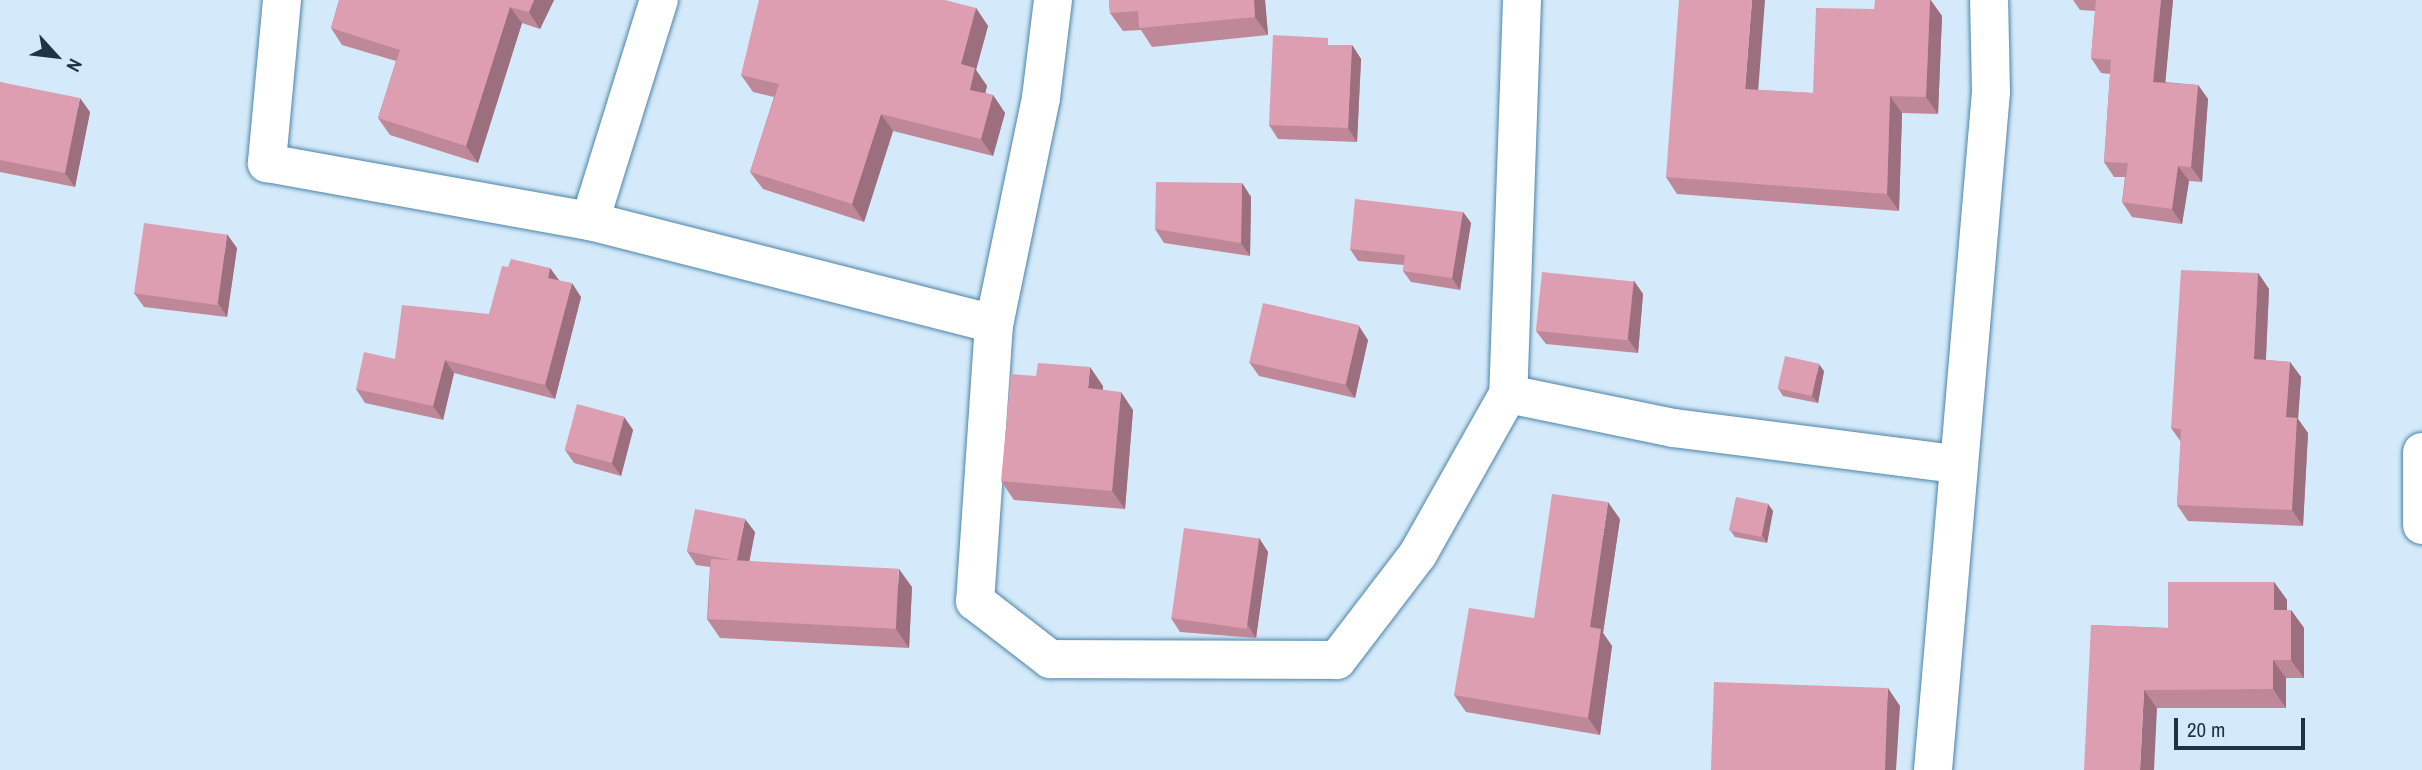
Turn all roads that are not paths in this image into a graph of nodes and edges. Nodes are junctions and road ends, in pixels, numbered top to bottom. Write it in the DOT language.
graph roads {
  1 [pos="282,0"];
  2 [pos="659,0"];
  3 [pos="1053,0"];
  4 [pos="1522,0"];
  5 [pos="1989,0"];
  6 [pos="590,221"];
  7 [pos="994,324"];
  8 [pos="1508,394"];
  9 [pos="2422,452"];
  10 [pos="1954,464"];
  11 [pos="2422,526"];
  12 [pos="1933,770"];
  1 -- 6 [label="street"];
  2 -- 6 [label="street"];
  3 -- 7 [label="street"];
  4 -- 8 [label="street"];
  5 -- 10 [label="street"];
  6 -- 7 [label="street"];
  7 -- 8 [label="street"];
  8 -- 10 [label="street"];
  9 -- 11 [label="street"];
  10 -- 12 [label="street"];
}
